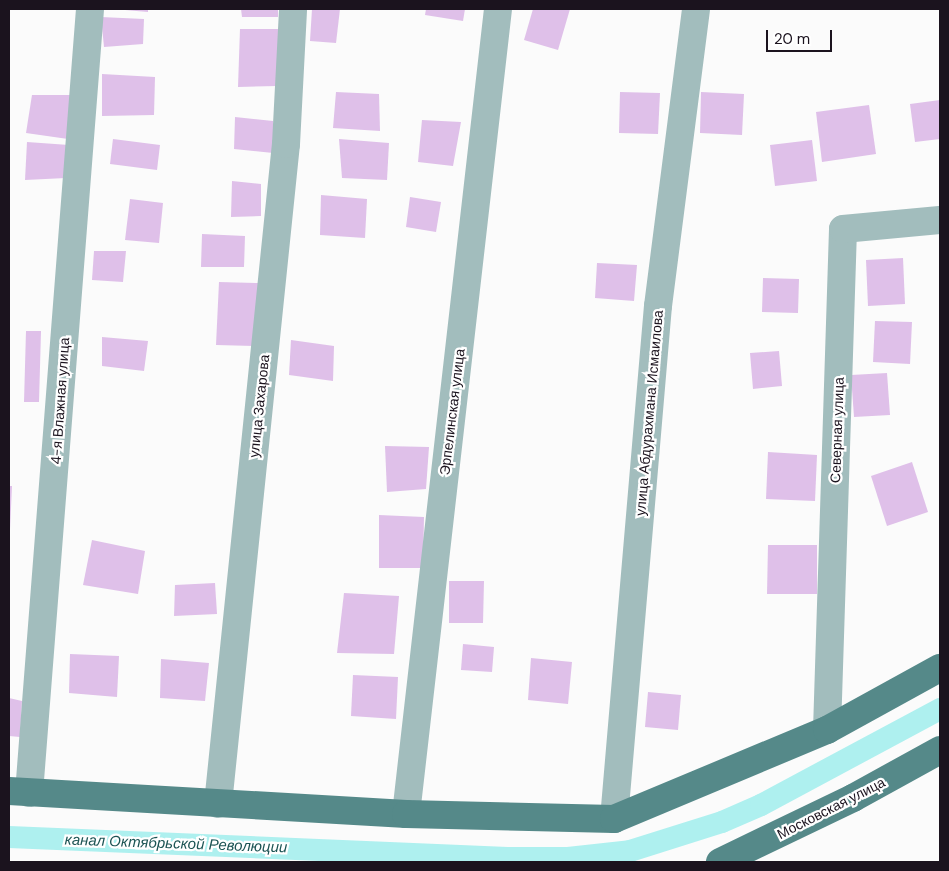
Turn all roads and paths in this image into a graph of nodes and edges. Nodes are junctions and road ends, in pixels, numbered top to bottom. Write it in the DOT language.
graph roads {
  1 [pos="90,9"];
  2 [pos="293,9"];
  3 [pos="498,9"];
  4 [pos="696,9"];
  5 [pos="940,220"];
  6 [pos="940,668"];
  7 [pos="828,730"];
  8 [pos="940,750"];
  9 [pos="19,792"];
  10 [pos="218,804"];
  11 [pos="406,814"];
  12 [pos="614,819"];
  13 [pos="720,862"];
  1 -- 9 [label="street, 4-я Влажная улица"];
  2 -- 10 [label="street, улица Захарова"];
  3 -- 11 [label="street, Эрпелинская улица"];
  4 -- 12 [label="street, улица Абдурахмана Исмаилова"];
  5 -- 7 [label="street, Северная улица"];
  6 -- 7 [label="main road"];
  7 -- 12 [label="main road"];
  8 -- 13 [label="main road, Московская улица"];
  9 -- 10 [label="main road"];
  10 -- 11 [label="main road"];
  11 -- 12 [label="main road"];
}
